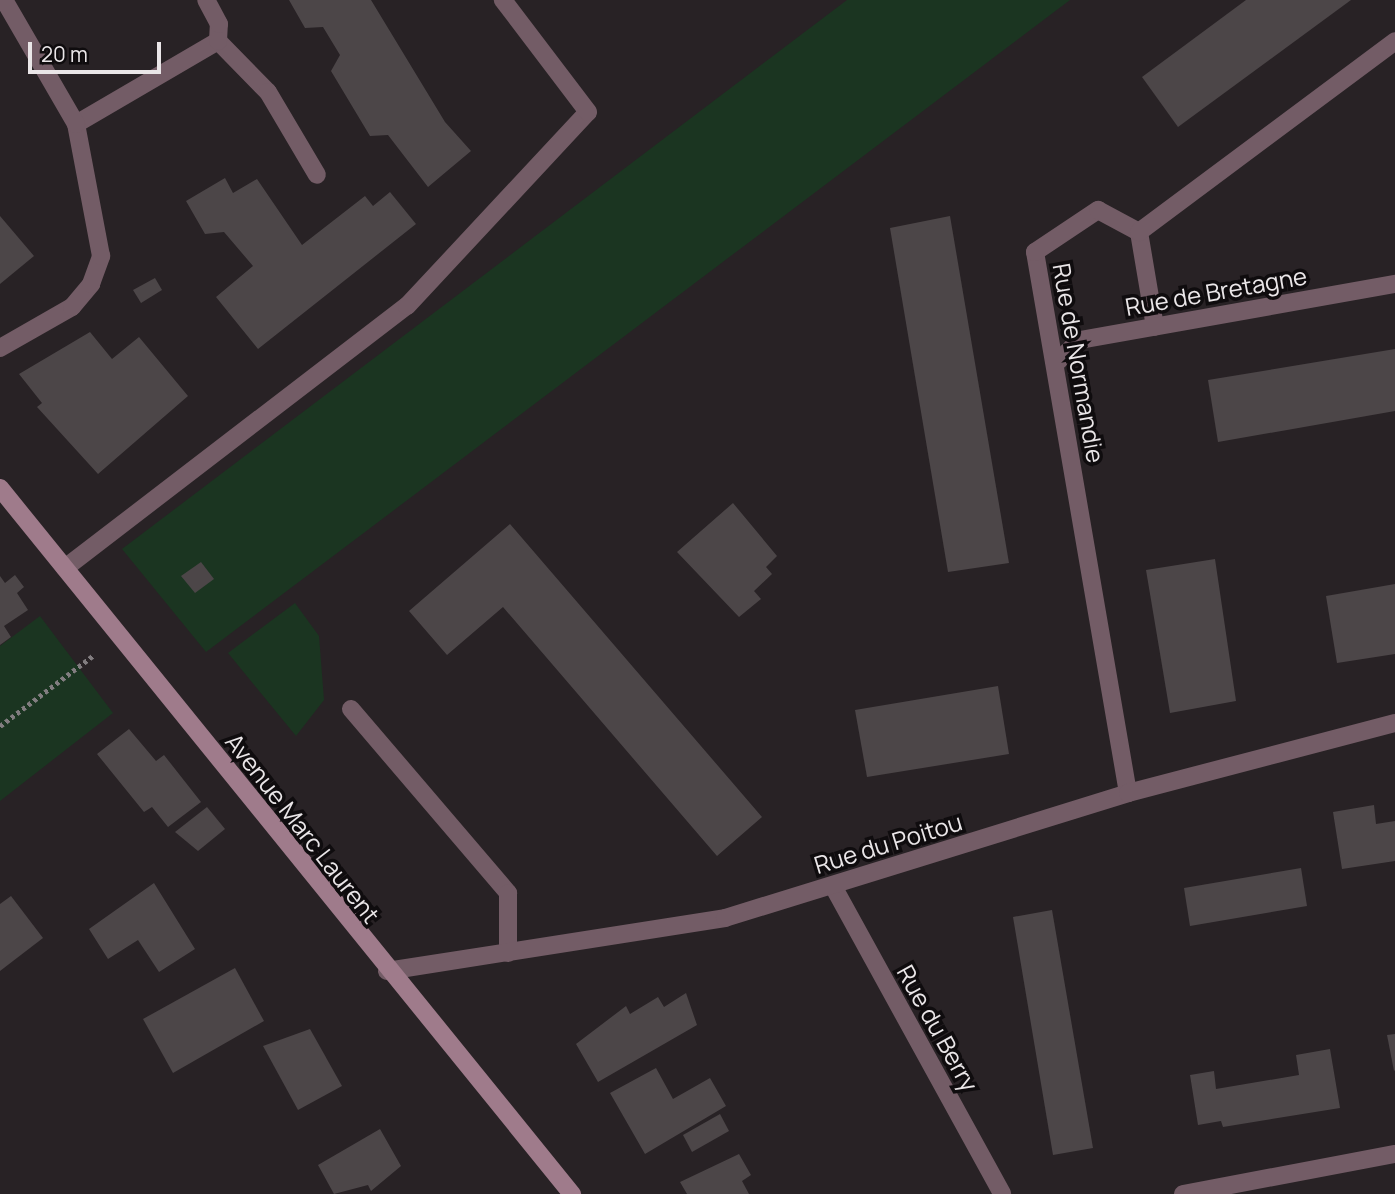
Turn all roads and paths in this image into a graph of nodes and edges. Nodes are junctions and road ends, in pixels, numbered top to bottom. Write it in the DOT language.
graph roads {
  1 [pos="4,0"];
  2 [pos="206,0"];
  3 [pos="503,0"];
  4 [pos="218,41"];
  5 [pos="1395,41"];
  6 [pos="76,124"];
  7 [pos="317,175"];
  8 [pos="1139,232"];
  9 [pos="1395,284"];
  10 [pos="1155,327"];
  11 [pos="0,348"];
  12 [pos="1055,364"];
  13 [pos="0,488"];
  14 [pos="65,568"];
  15 [pos="120,635"];
  16 [pos="351,709"];
  17 [pos="1395,723"];
  18 [pos="0,726"];
  19 [pos="1128,793"];
  20 [pos="833,886"];
  21 [pos="508,953"];
  22 [pos="387,971"];
  23 [pos="1395,1154"];
  24 [pos="572,1194"];
  25 [pos="1002,1194"];
  26 [pos="1183,1194"];
  1 -- 6 [label="street"];
  2 -- 4 [label="street"];
  3 -- 14 [label="street"];
  4 -- 6 [label="street"];
  4 -- 7 [label="street"];
  5 -- 8 [label="street"];
  6 -- 11 [label="street"];
  8 -- 10 [label="street"];
  8 -- 12 [label="street, Rue de Normandie"];
  9 -- 10 [label="street, Rue de Bretagne"];
  10 -- 12 [label="street, Rue de Bretagne"];
  12 -- 19 [label="street, Rue de Normandie"];
  13 -- 14 [label="street, Avenue Marc Laurent"];
  14 -- 15 [label="street, Avenue Marc Laurent"];
  15 -- 18 [label="path"];
  15 -- 22 [label="street, Avenue Marc Laurent"];
  16 -- 21 [label="street"];
  17 -- 19 [label="street, Rue du Poitou"];
  19 -- 20 [label="street, Rue du Poitou"];
  20 -- 21 [label="street, Rue du Poitou"];
  20 -- 25 [label="street, Rue du Berry"];
  21 -- 22 [label="street, Rue du Poitou"];
  22 -- 24 [label="street, Avenue Marc Laurent"];
  23 -- 26 [label="street"];
}
